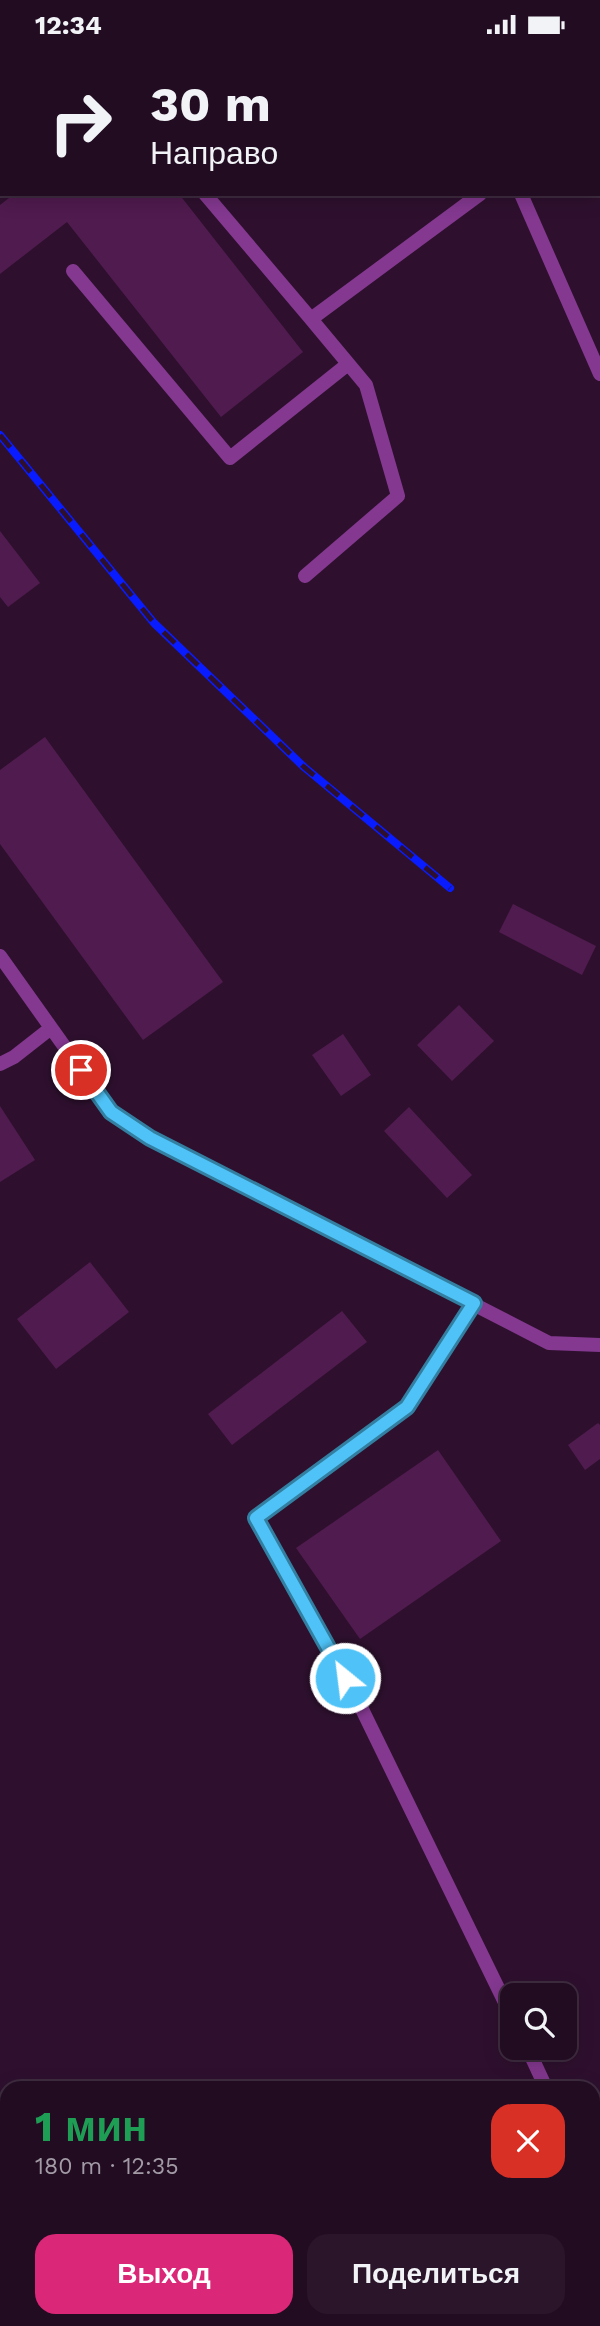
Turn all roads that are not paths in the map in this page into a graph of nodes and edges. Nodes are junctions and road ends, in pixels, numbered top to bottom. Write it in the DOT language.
graph roads {
  1 [pos="207,196"];
  2 [pos="477,196"];
  3 [pos="522,196"];
  4 [pos="73,271"];
  5 [pos="311,319"];
  6 [pos="348,364"];
  7 [pos="600,374"];
  8 [pos="305,576"];
  9 [pos="0,956"];
  10 [pos="51,1028"];
  11 [pos="0,1064"];
  12 [pos="474,1303"];
  13 [pos="600,1345"];
  14 [pos="500,1992"];
  15 [pos="533,2060"];
  16 [pos="543,2081"];
  1 -- 5 [label="lane"];
  2 -- 5 [label="lane"];
  3 -- 7 [label="lane"];
  4 -- 6 [label="lane"];
  5 -- 6 [label="lane"];
  6 -- 8 [label="lane"];
  9 -- 10 [label="lane"];
  10 -- 11 [label="lane"];
  10 -- 12 [label="lane"];
  12 -- 13 [label="lane"];
  12 -- 14 [label="lane"];
  15 -- 16 [label="lane"];
}
